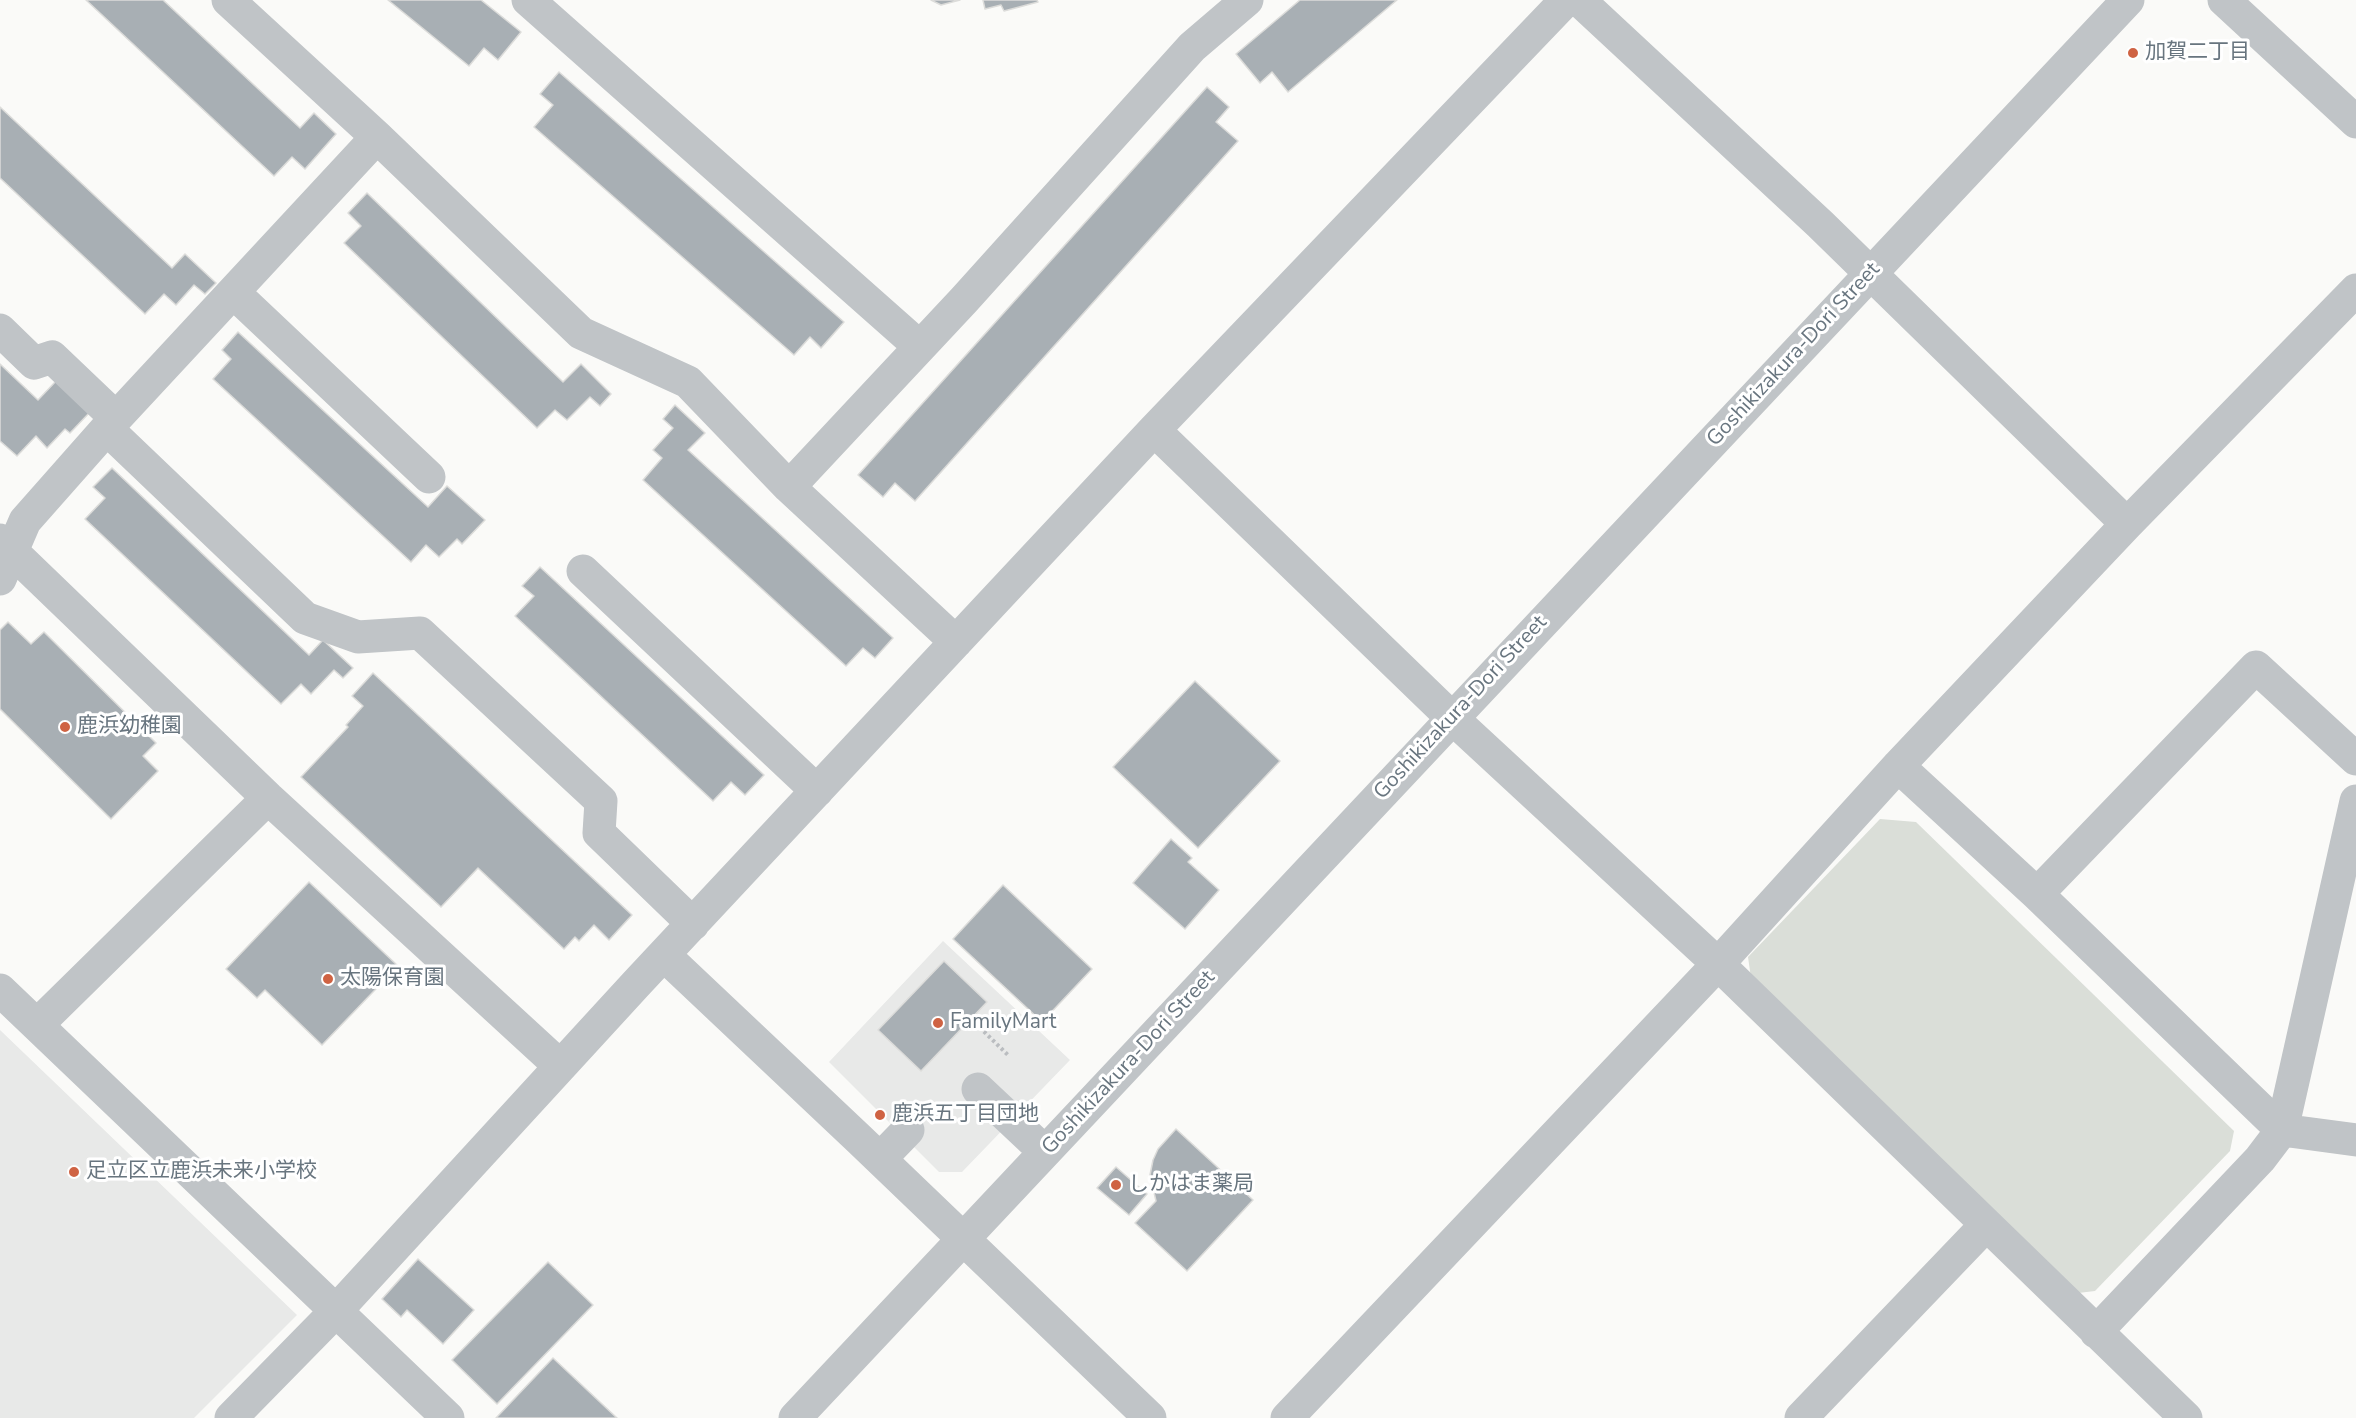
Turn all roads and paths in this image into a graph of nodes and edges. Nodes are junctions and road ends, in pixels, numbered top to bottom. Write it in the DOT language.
graph roads {
  1 [pos="228,0"];
  2 [pos="528,0"];
  3 [pos="1247,0"];
  4 [pos="1566,0"];
  5 [pos="1579,0"];
  6 [pos="2128,0"];
  7 [pos="2224,0"];
  8 [pos="2356,122"];
  9 [pos="377,137"];
  10 [pos="1871,273"];
  11 [pos="2356,290"];
  12 [pos="233,292"];
  13 [pos="0,330"];
  14 [pos="920,347"];
  15 [pos="111,423"];
  16 [pos="1154,430"];
  17 [pos="429,477"];
  18 [pos="789,487"];
  19 [pos="2127,524"];
  20 [pos="4,557"];
  21 [pos="583,571"];
  22 [pos="956,642"];
  23 [pos="1452,718"];
  24 [pos="2356,759"];
  25 [pos="1898,765"];
  26 [pos="817,791"];
  27 [pos="268,798"];
  28 [pos="2356,801"];
  29 [pos="2037,894"];
  30 [pos="693,924"];
  31 [pos="664,955"];
  32 [pos="1718,964"];
  33 [pos="0,990"];
  34 [pos="970,1019"];
  35 [pos="37,1024"];
  36 [pos="1009,1056"];
  37 [pos="560,1066"];
  38 [pos="978,1089"];
  39 [pos="908,1130"];
  40 [pos="2282,1130"];
  41 [pos="2356,1140"];
  42 [pos="1045,1152"];
  43 [pos="880,1159"];
  44 [pos="1986,1225"];
  45 [pos="963,1240"];
  46 [pos="335,1312"];
  47 [pos="2096,1332"];
  48 [pos="231,1418"];
  49 [pos="448,1418"];
  50 [pos="795,1418"];
  51 [pos="1150,1418"];
  52 [pos="1287,1418"];
  53 [pos="1801,1418"];
  54 [pos="2186,1418"];
  1 -- 9 [label="street"];
  2 -- 14 [label="street"];
  3 -- 14 [label="street"];
  4 -- 16 [label="street"];
  5 -- 10 [label="street"];
  6 -- 10 [label="street, Goshikizakura-Dori Street"];
  7 -- 8 [label="street"];
  9 -- 12 [label="street"];
  9 -- 18 [label="street"];
  10 -- 19 [label="street"];
  10 -- 23 [label="street, Goshikizakura-Dori Street"];
  11 -- 19 [label="street"];
  12 -- 15 [label="street"];
  12 -- 17 [label="street"];
  13 -- 15 [label="street"];
  14 -- 18 [label="street"];
  15 -- 20 [label="street"];
  15 -- 30 [label="street"];
  16 -- 22 [label="street"];
  16 -- 23 [label="street"];
  18 -- 22 [label="street"];
  19 -- 25 [label="street"];
  20 -- 27 [label="street"];
  21 -- 26 [label="street"];
  22 -- 26 [label="street"];
  23 -- 32 [label="street"];
  23 -- 42 [label="street, Goshikizakura-Dori Street"];
  24 -- 29 [label="street"];
  25 -- 29 [label="street"];
  25 -- 32 [label="street"];
  26 -- 30 [label="street"];
  27 -- 35 [label="street"];
  27 -- 37 [label="street"];
  28 -- 40 [label="street"];
  29 -- 40 [label="street"];
  30 -- 31 [label="street"];
  31 -- 37 [label="street"];
  31 -- 43 [label="street"];
  32 -- 44 [label="street"];
  32 -- 52 [label="street"];
  33 -- 35 [label="street"];
  34 -- 36 [label="path"];
  35 -- 46 [label="street"];
  37 -- 46 [label="street"];
  38 -- 42 [label="street"];
  39 -- 43 [label="street"];
  40 -- 41 [label="street"];
  40 -- 47 [label="street"];
  42 -- 45 [label="street, Goshikizakura-Dori Street"];
  43 -- 45 [label="street"];
  44 -- 47 [label="street"];
  44 -- 53 [label="street"];
  45 -- 50 [label="street, Goshikizakura-Dori Street"];
  45 -- 51 [label="street"];
  46 -- 48 [label="street"];
  46 -- 49 [label="street"];
  47 -- 54 [label="street"];
}
